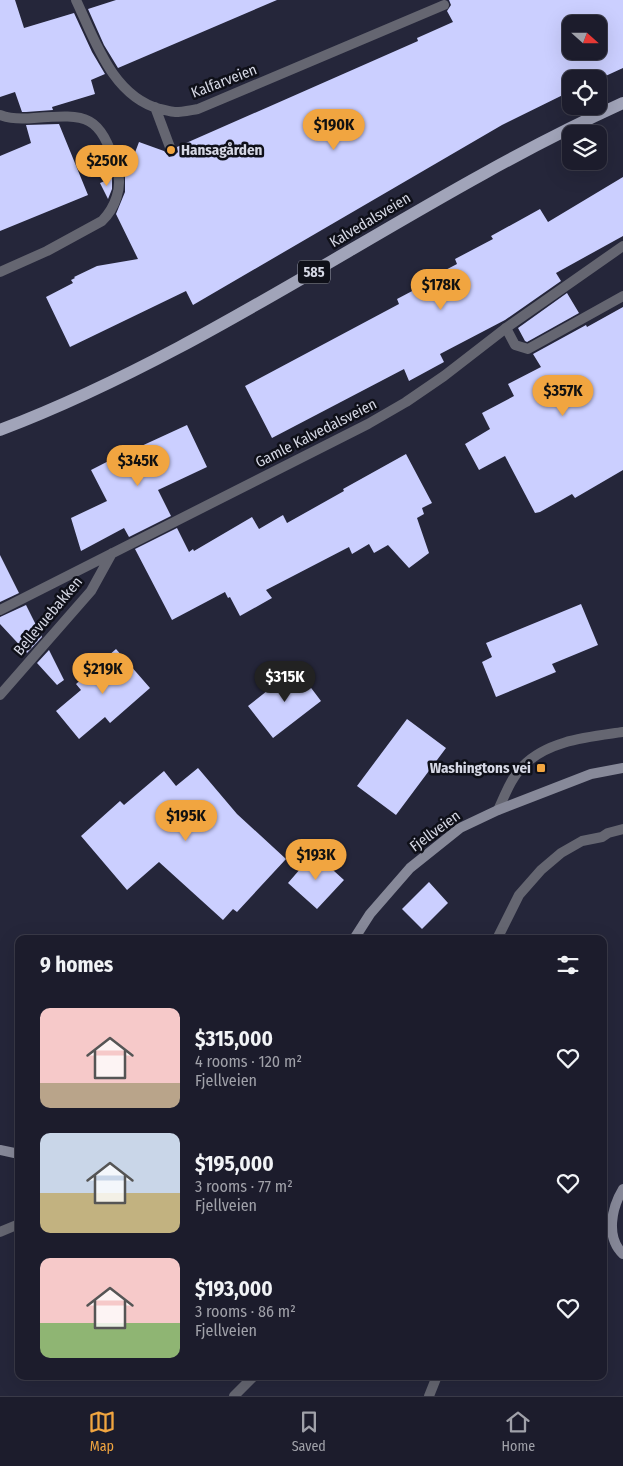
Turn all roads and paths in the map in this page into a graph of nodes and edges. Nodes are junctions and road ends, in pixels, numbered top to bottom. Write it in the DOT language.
graph roads {
  1 [pos="76,0"];
  2 [pos="444,5"];
  3 [pos="623,103"];
  4 [pos="155,107"];
  5 [pos="0,115"];
  6 [pos="171,150"];
  7 [pos="623,246"];
  8 [pos="0,272"];
  9 [pos="623,296"];
  10 [pos="506,328"];
  11 [pos="0,430"];
  12 [pos="113,552"];
  13 [pos="0,610"];
  14 [pos="0,695"];
  15 [pos="623,732"];
  16 [pos="623,768"];
  17 [pos="498,810"];
  18 [pos="623,829"];
  19 [pos="357,935"];
  20 [pos="499,935"];
  21 [pos="0,1150"];
  22 [pos="15,1153"];
  23 [pos="623,1189"];
  24 [pos="15,1226"];
  25 [pos="608,1231"];
  26 [pos="0,1232"];
  27 [pos="623,1254"];
  28 [pos="250,1380"];
  29 [pos="435,1380"];
  30 [pos="234,1396"];
  31 [pos="429,1396"];
  1 -- 4 [label="street, Kalfarveien"];
  2 -- 4 [label="street, Kalfarveien"];
  3 -- 11 [label="main road, Kalvedalsveien / 585"];
  4 -- 6 [label="street"];
  5 -- 8 [label="street"];
  7 -- 10 [label="street, Gamle Kalvedalsveien"];
  9 -- 10 [label="street"];
  10 -- 12 [label="street, Gamle Kalvedalsveien"];
  12 -- 13 [label="street, Gamle Kalvedalsveien"];
  12 -- 14 [label="street, Bellevuebakken"];
  15 -- 17 [label="street"];
  16 -- 17 [label="street, Fjellveien"];
  17 -- 19 [label="street, Fjellveien"];
  18 -- 20 [label="street"];
  21 -- 22 [label="street"];
  23 -- 25 [label="street"];
  24 -- 26 [label="street"];
  25 -- 27 [label="street"];
  28 -- 30 [label="street"];
  29 -- 31 [label="street"];
}
